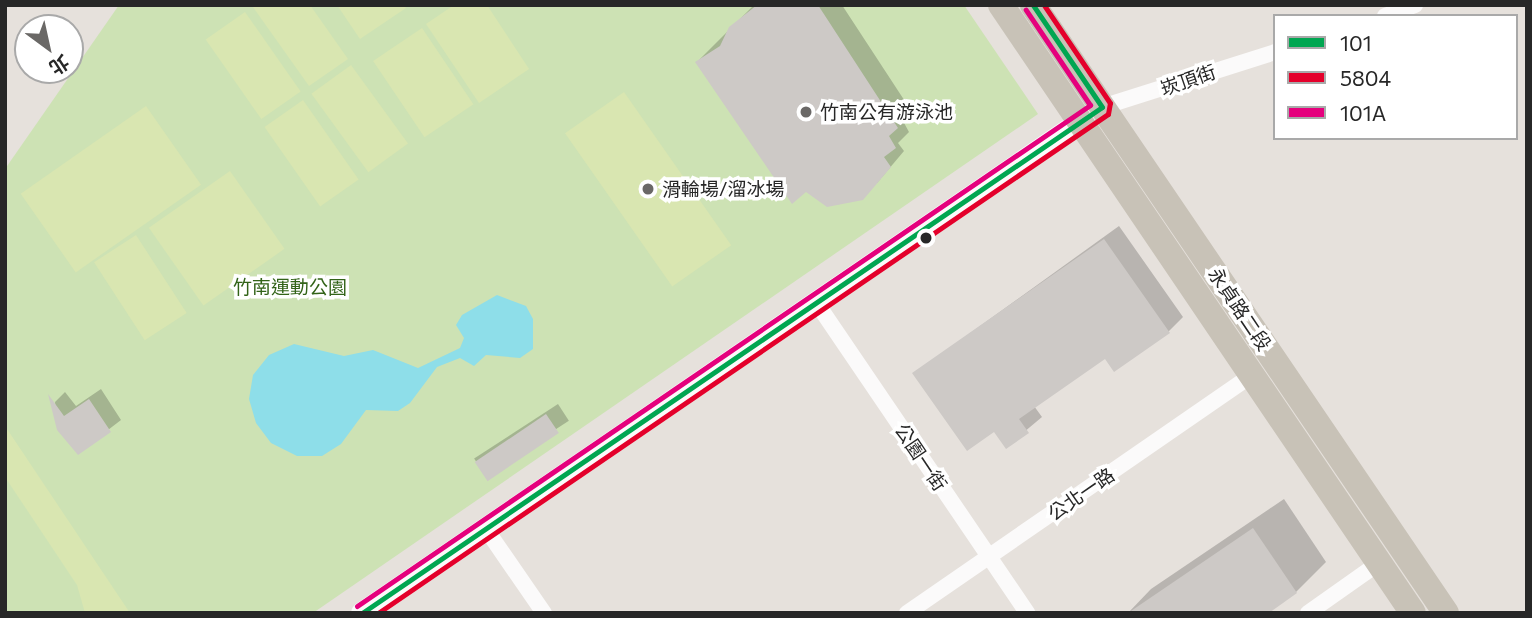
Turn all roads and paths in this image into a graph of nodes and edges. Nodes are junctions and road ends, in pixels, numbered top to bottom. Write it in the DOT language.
graph roads {
  1 [pos="1001,5"];
  2 [pos="1033,5"];
  3 [pos="1415,5"];
  4 [pos="1390,14"];
  5 [pos="1273,53"];
  6 [pos="1090,114"];
  7 [pos="816,302"];
  8 [pos="1253,374"];
  9 [pos="1340,458"];
  10 [pos="1317,472"];
  11 [pos="486,529"];
  12 [pos="989,558"];
  13 [pos="1379,563"];
  14 [pos="362,613"];
  15 [pos="544,613"];
  16 [pos="907,613"];
  17 [pos="1027,613"];
  18 [pos="1308,613"];
  19 [pos="1413,613"];
  20 [pos="1446,613"];
  1 -- 6 [label="main road, 永貞路二段"];
  2 -- 6 [label="main road, 永貞路二段"];
  3 -- 4 [label="street"];
  5 -- 6 [label="street, 崁頂街"];
  6 -- 7 [label="street"];
  6 -- 8 [label="main road, 永貞路二段"];
  6 -- 9 [label="main road, 永貞路二段"];
  7 -- 11 [label="street"];
  7 -- 12 [label="street, 公園一街"];
  8 -- 10 [label="main road, 永貞路二段"];
  8 -- 12 [label="street, 公北一路"];
  9 -- 10 [label="main road"];
  9 -- 20 [label="main road, 永貞路二段"];
  10 -- 13 [label="main road, 永貞路二段"];
  11 -- 14 [label="street"];
  11 -- 15 [label="street"];
  12 -- 16 [label="street, 公北一路"];
  12 -- 17 [label="street, 公園一街"];
  13 -- 18 [label="street"];
  13 -- 19 [label="main road, 永貞路二段"];
}
